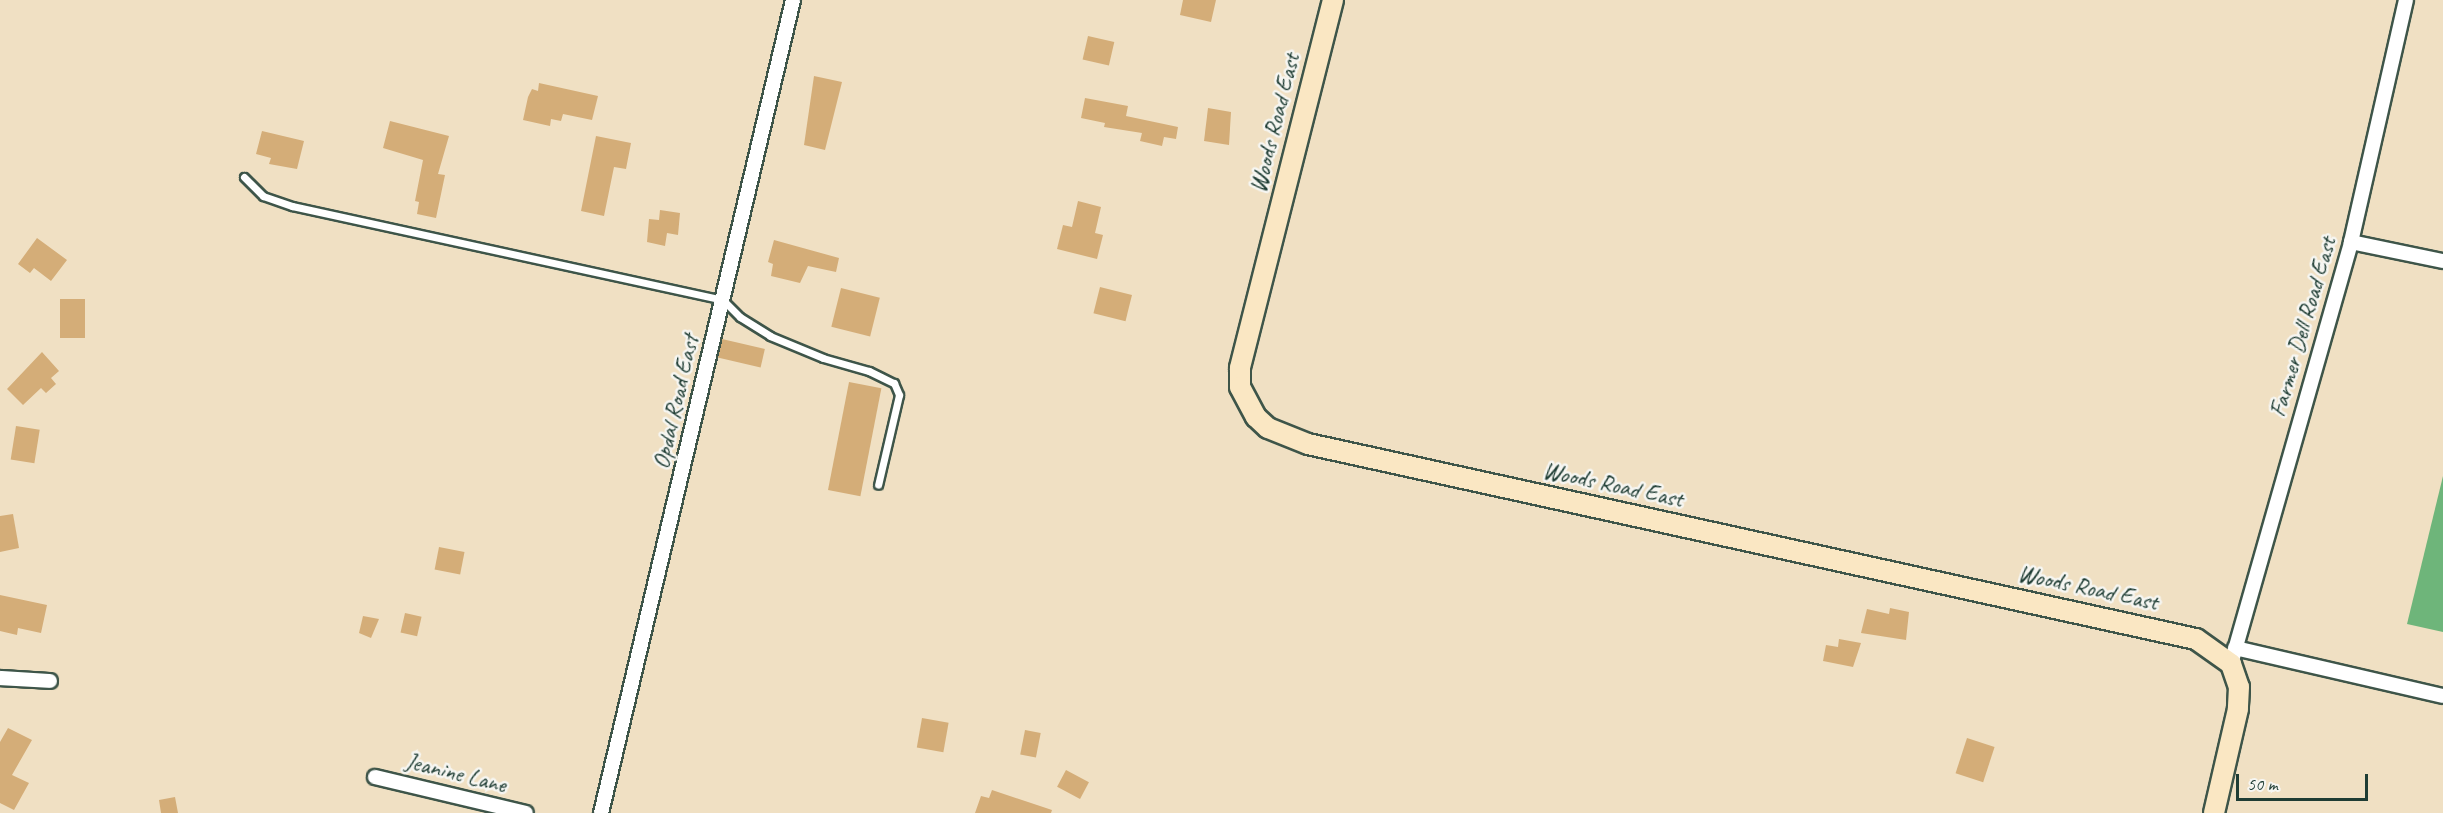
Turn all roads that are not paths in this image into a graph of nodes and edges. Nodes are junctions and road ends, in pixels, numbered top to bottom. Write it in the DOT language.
graph roads {
  1 [pos="793,0"];
  2 [pos="1333,0"];
  3 [pos="2406,0"];
  4 [pos="244,177"];
  5 [pos="2351,242"];
  6 [pos="2443,261"];
  7 [pos="723,300"];
  8 [pos="878,485"];
  9 [pos="2233,656"];
  10 [pos="0,678"];
  11 [pos="50,681"];
  12 [pos="2443,696"];
  13 [pos="375,777"];
  14 [pos="526,813"];
  15 [pos="601,813"];
  16 [pos="2214,813"];
  1 -- 7 [label="street, Opdal Road East"];
  2 -- 9 [label="main road, Woods Road East"];
  3 -- 5 [label="street, Farmer Dell Road East"];
  4 -- 7 [label="lane"];
  5 -- 6 [label="street"];
  5 -- 9 [label="street, Farmer Dell Road East"];
  7 -- 8 [label="lane"];
  7 -- 15 [label="street, Opdal Road East"];
  9 -- 12 [label="street"];
  9 -- 16 [label="main road"];
  10 -- 11 [label="street"];
  13 -- 14 [label="street, Jeanine Lane"];
}
